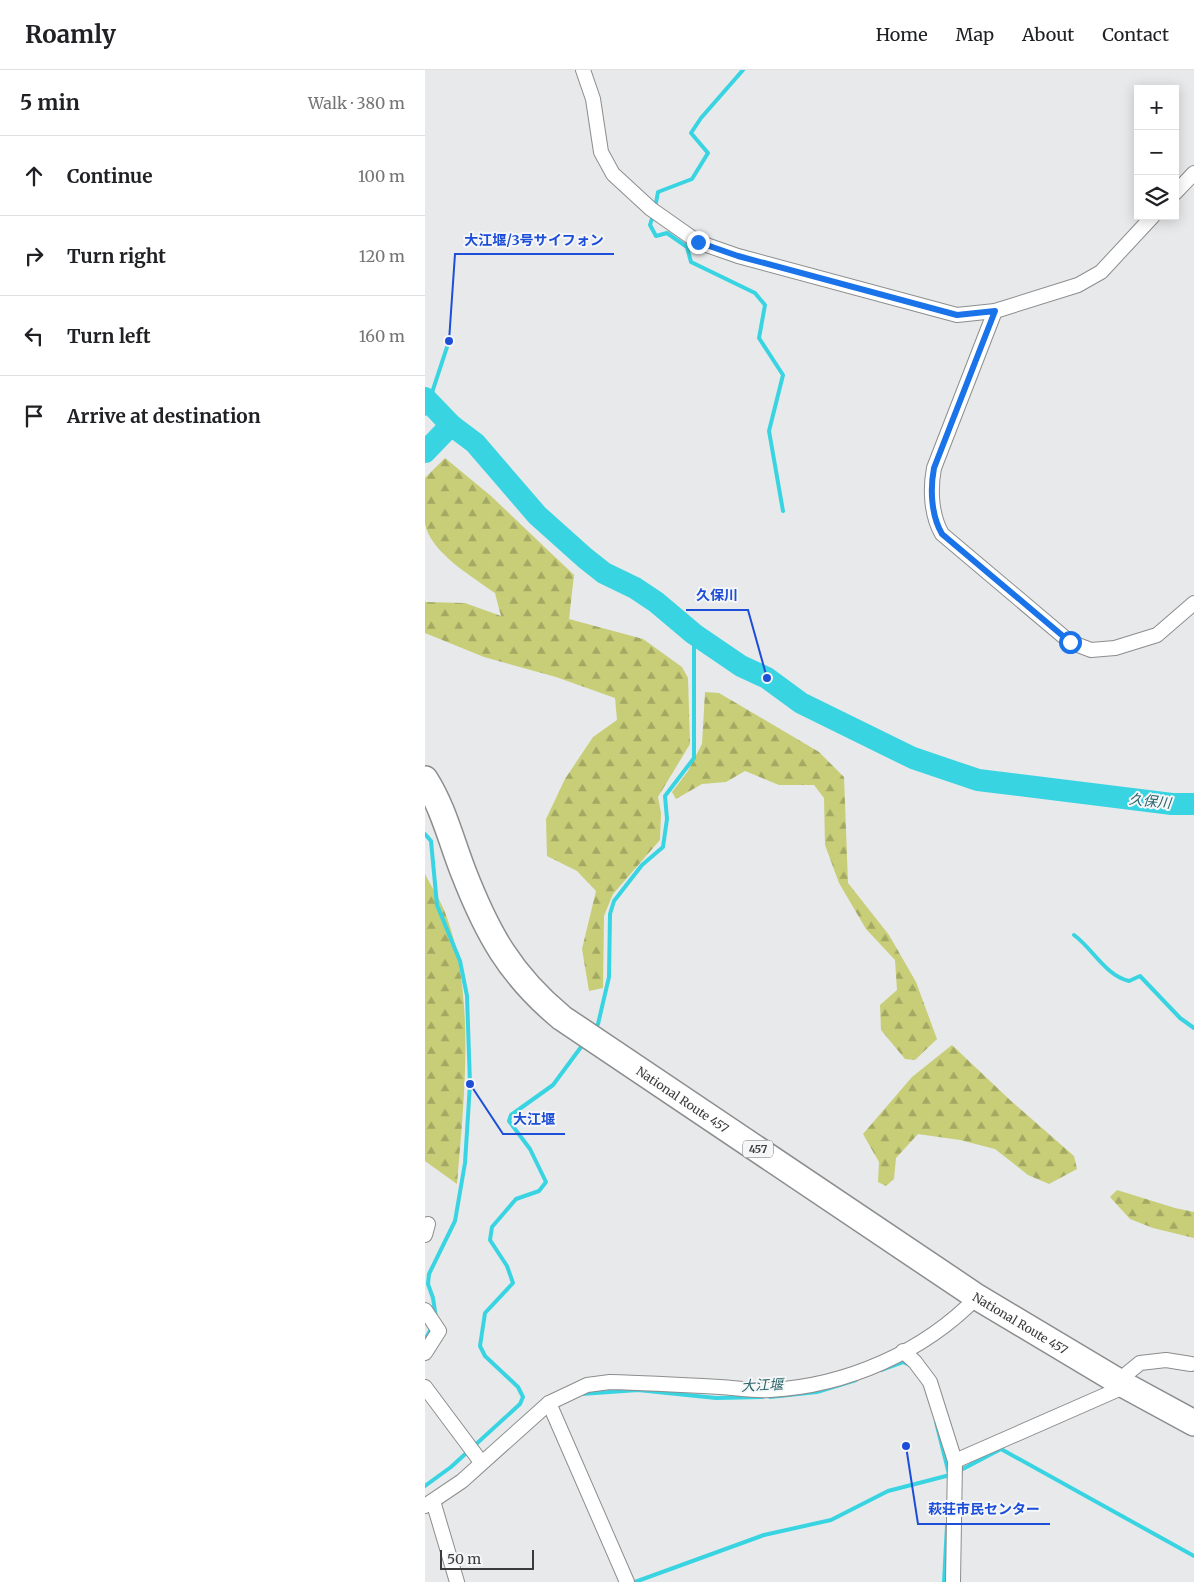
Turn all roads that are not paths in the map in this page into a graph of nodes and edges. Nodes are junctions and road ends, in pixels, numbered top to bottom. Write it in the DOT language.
graph roads {
  1 [pos="583,70"];
  2 [pos="1194,173"];
  3 [pos="1179,189"];
  4 [pos="1149,220"];
  5 [pos="995,311"];
  6 [pos="1194,604"];
  7 [pos="425,779"];
  8 [pos="977,1297"];
  9 [pos="425,1310"];
  10 [pos="903,1351"];
  11 [pos="425,1354"];
  12 [pos="1191,1364"];
  13 [pos="1122,1384"];
  14 [pos="425,1387"];
  15 [pos="549,1402"];
  16 [pos="1194,1423"];
  17 [pos="955,1461"];
  18 [pos="481,1462"];
  19 [pos="429,1503"];
  20 [pos="457,1582"];
  21 [pos="627,1582"];
  22 [pos="953,1582"];
  1 -- 5 [label="street"];
  2 -- 3 [label="street"];
  4 -- 5 [label="street"];
  5 -- 6 [label="street"];
  7 -- 8 [label="highway, National Route 457 / 457"];
  8 -- 10 [label="street"];
  8 -- 13 [label="highway, National Route 457 / 457"];
  9 -- 11 [label="street"];
  10 -- 15 [label="street"];
  10 -- 17 [label="street"];
  12 -- 13 [label="street"];
  13 -- 16 [label="highway, National Route 457 / 457"];
  13 -- 17 [label="street"];
  14 -- 18 [label="street"];
  15 -- 18 [label="street"];
  15 -- 21 [label="street"];
  17 -- 22 [label="street"];
  18 -- 19 [label="street"];
  19 -- 20 [label="street"];
}
